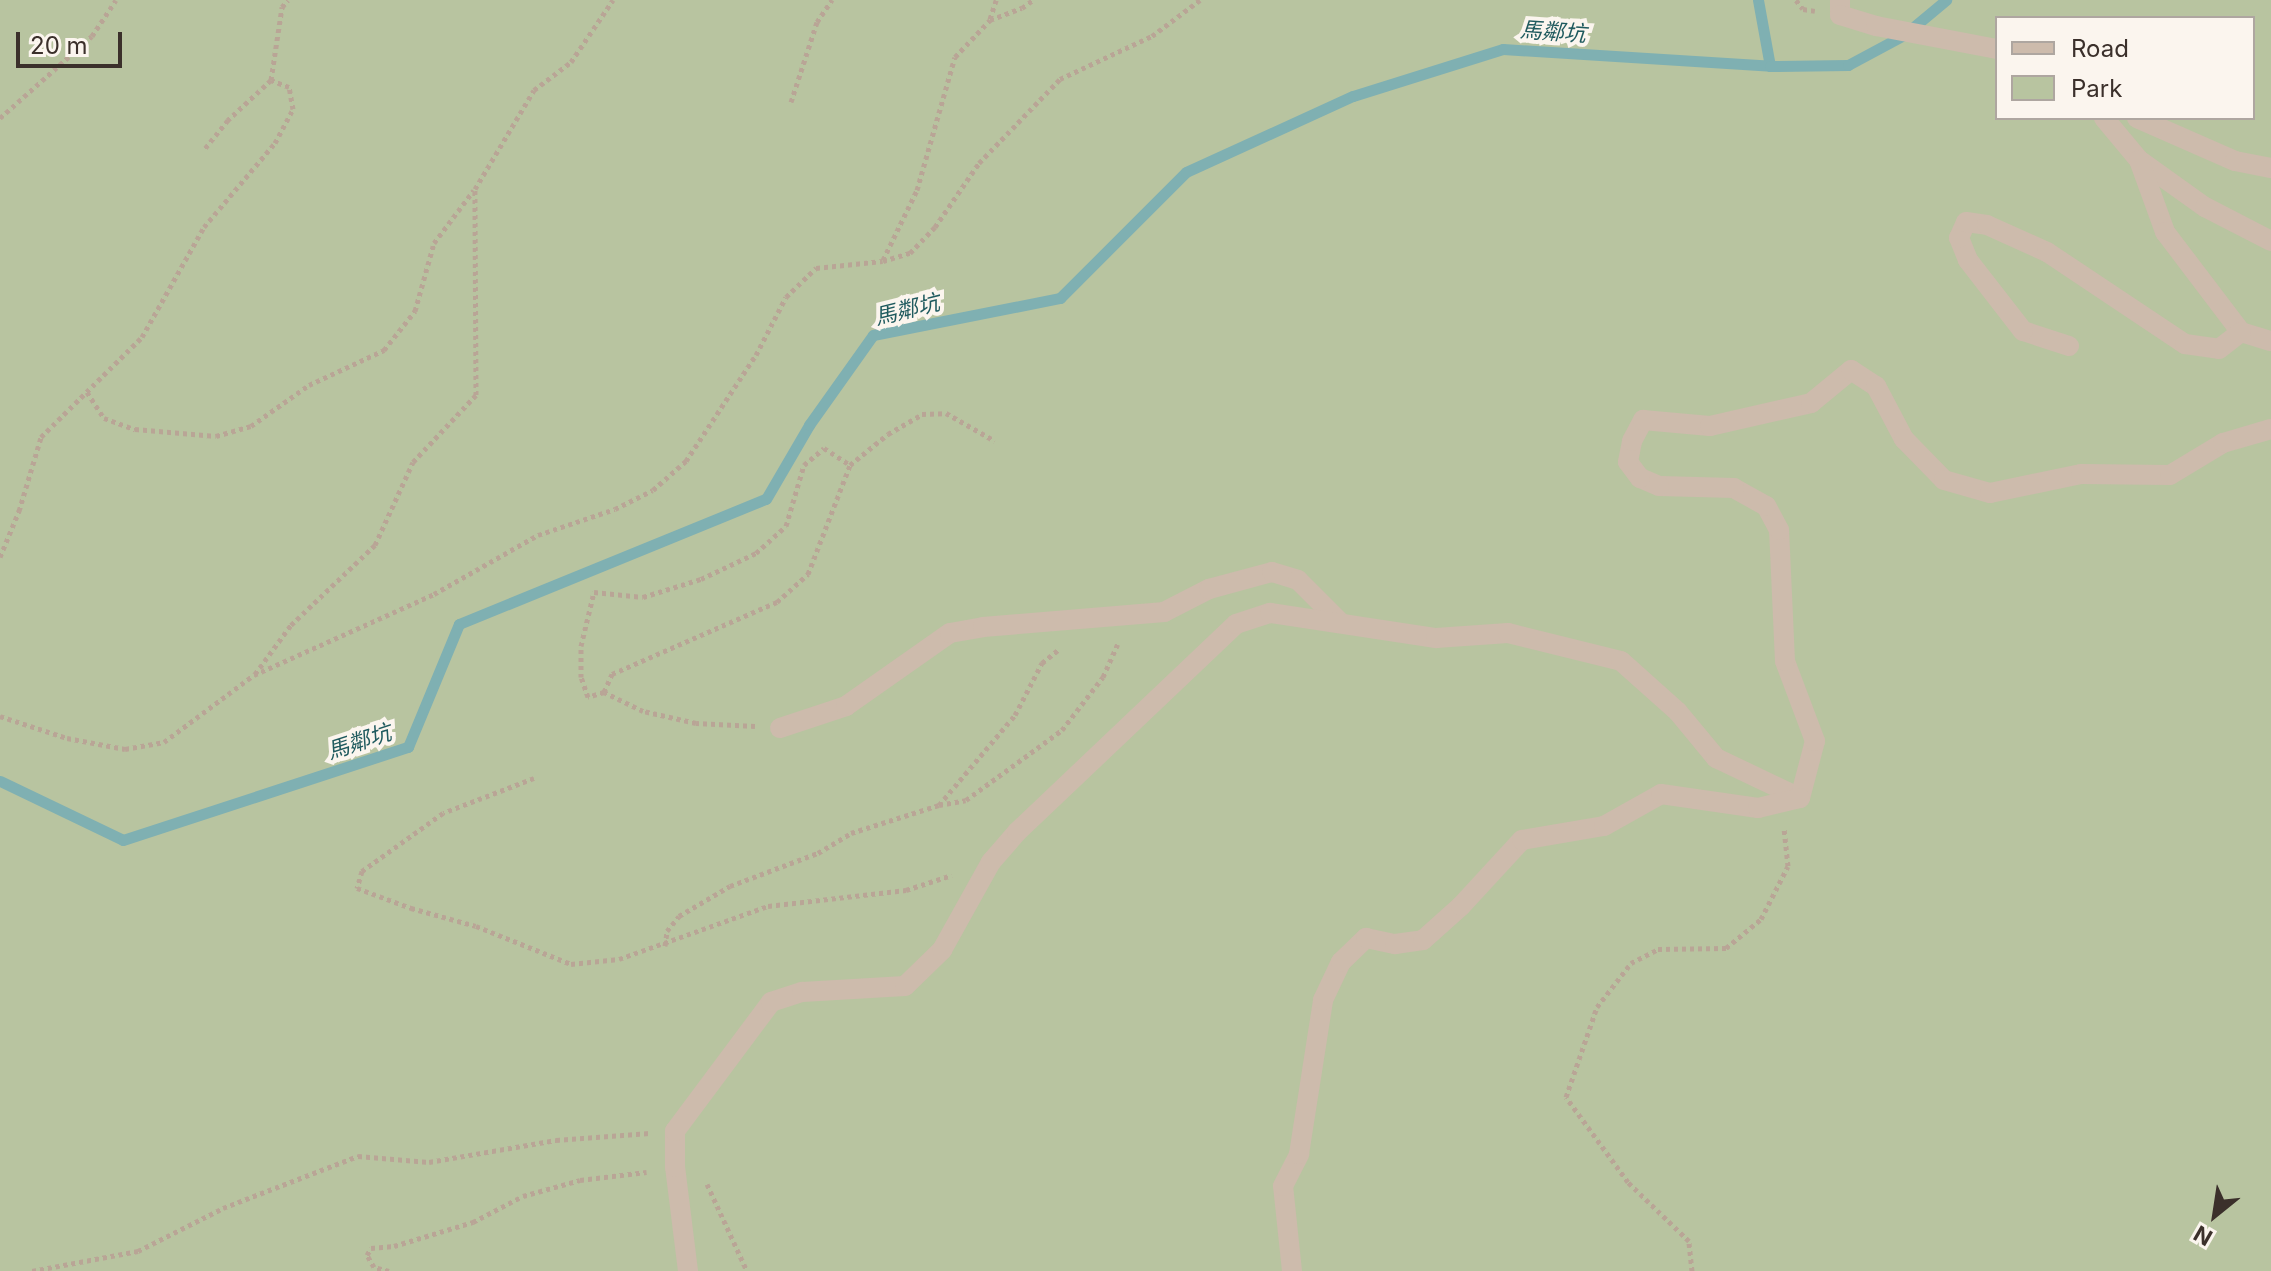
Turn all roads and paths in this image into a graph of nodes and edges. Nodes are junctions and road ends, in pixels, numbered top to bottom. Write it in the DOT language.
graph roads {
  1 [pos="116,0"];
  2 [pos="288,0"];
  3 [pos="613,0"];
  4 [pos="832,0"];
  5 [pos="996,0"];
  6 [pos="1033,0"];
  7 [pos="1200,0"];
  8 [pos="1840,7"];
  9 [pos="990,20"];
  10 [pos="1995,49"];
  11 [pos="271,80"];
  12 [pos="791,102"];
  13 [pos="0,118"];
  14 [pos="2106,120"];
  15 [pos="2142,120"];
  16 [pos="204,150"];
  17 [pos="2139,160"];
  18 [pos="2271,168"];
  19 [pos="475,189"];
  20 [pos="2271,241"];
  21 [pos="883,261"];
  22 [pos="2241,332"];
  23 [pos="2271,341"];
  24 [pos="2069,346"];
  25 [pos="87,391"];
  26 [pos="2271,429"];
  27 [pos="995,441"];
  28 [pos="850,465"];
  29 [pos="0,557"];
  30 [pos="1131,614"];
  31 [pos="1100,617"];
  32 [pos="1339,621"];
  33 [pos="254,675"];
  34 [pos="604,692"];
  35 [pos="0,716"];
  36 [pos="780,728"];
  37 [pos="534,778"];
  38 [pos="1800,798"];
  39 [pos="939,805"];
  40 [pos="1758,808"];
  41 [pos="991,862"];
  42 [pos="665,946"];
  43 [pos="675,1131"];
  44 [pos="675,1167"];
  45 [pos="32,1271"];
  46 [pos="389,1271"];
  47 [pos="688,1271"];
  48 [pos="747,1271"];
  49 [pos="1292,1271"];
  50 [pos="1692,1271"];
  1 -- 13 [label="path"];
  2 -- 11 [label="path"];
  3 -- 19 [label="path"];
  4 -- 12 [label="path"];
  5 -- 9 [label="path"];
  6 -- 9 [label="path"];
  7 -- 21 [label="path"];
  8 -- 10 [label="street"];
  9 -- 21 [label="path"];
  11 -- 16 [label="path"];
  11 -- 25 [label="path"];
  14 -- 17 [label="street"];
  15 -- 18 [label="street"];
  17 -- 20 [label="street"];
  17 -- 22 [label="street"];
  19 -- 25 [label="path"];
  19 -- 33 [label="path"];
  21 -- 33 [label="path"];
  22 -- 23 [label="street"];
  22 -- 24 [label="street"];
  25 -- 29 [label="path"];
  26 -- 38 [label="street"];
  27 -- 28 [label="path"];
  28 -- 34 [label="path"];
  28 -- 34 [label="path"];
  30 -- 31 [label="street"];
  30 -- 32 [label="street"];
  30 -- 39 [label="path"];
  31 -- 36 [label="street"];
  31 -- 39 [label="path"];
  32 -- 38 [label="street"];
  32 -- 41 [label="street"];
  33 -- 35 [label="path"];
  34 -- 36 [label="path"];
  37 -- 42 [label="path"];
  38 -- 40 [label="street"];
  39 -- 42 [label="path"];
  40 -- 49 [label="street"];
  40 -- 50 [label="path"];
  41 -- 42 [label="path"];
  41 -- 43 [label="street"];
  43 -- 44 [label="street"];
  43 -- 45 [label="path"];
  44 -- 46 [label="path"];
  44 -- 47 [label="street"];
  44 -- 48 [label="path"];
}
